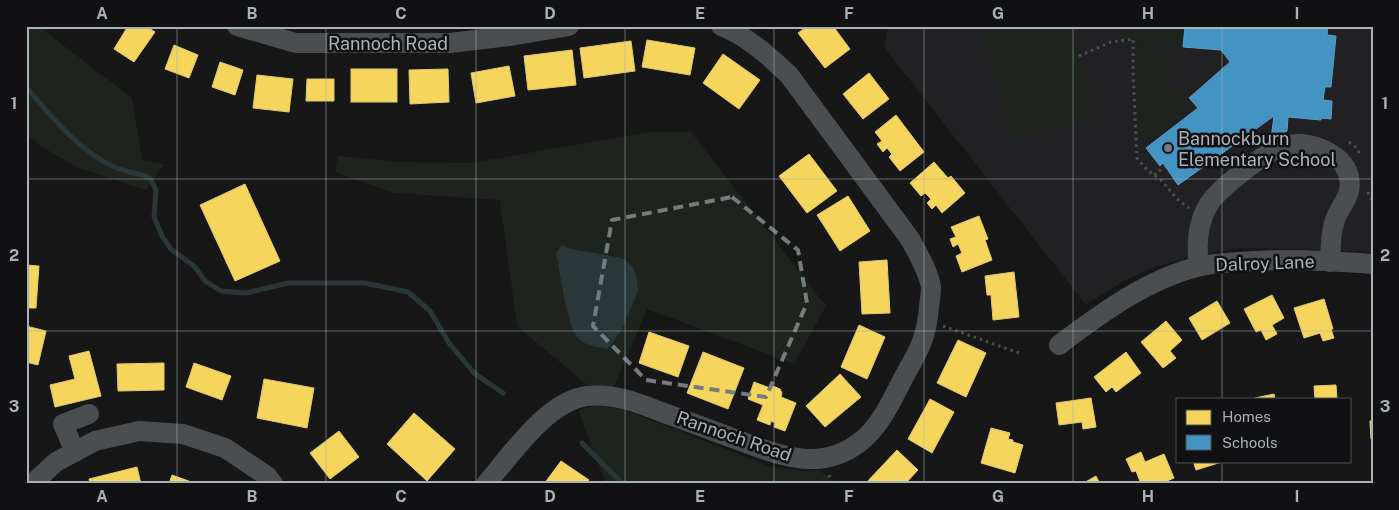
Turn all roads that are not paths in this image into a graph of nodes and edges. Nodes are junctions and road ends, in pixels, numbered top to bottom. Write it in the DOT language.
graph roads {
  1 [pos="236,26"];
  2 [pos="569,26"];
  3 [pos="720,26"];
  4 [pos="300,35"];
  5 [pos="1330,262"];
  6 [pos="1373,264"];
  7 [pos="1199,266"];
  8 [pos="1059,345"];
  9 [pos="89,414"];
  10 [pos="75,452"];
  11 [pos="32,484"];
  12 [pos="273,484"];
  13 [pos="486,484"];
  1 -- 4 [label="street, Rannoch Road"];
  2 -- 4 [label="street, Rannoch Road"];
  3 -- 13 [label="street, Rannoch Road"];
  5 -- 6 [label="street, Dalroy Lane"];
  5 -- 7 [label="street, Dalroy Lane"];
  5 -- 7 [label="street"];
  7 -- 8 [label="street, Dalroy Lane"];
  9 -- 10 [label="street"];
  10 -- 11 [label="street"];
  10 -- 12 [label="street"];
}
